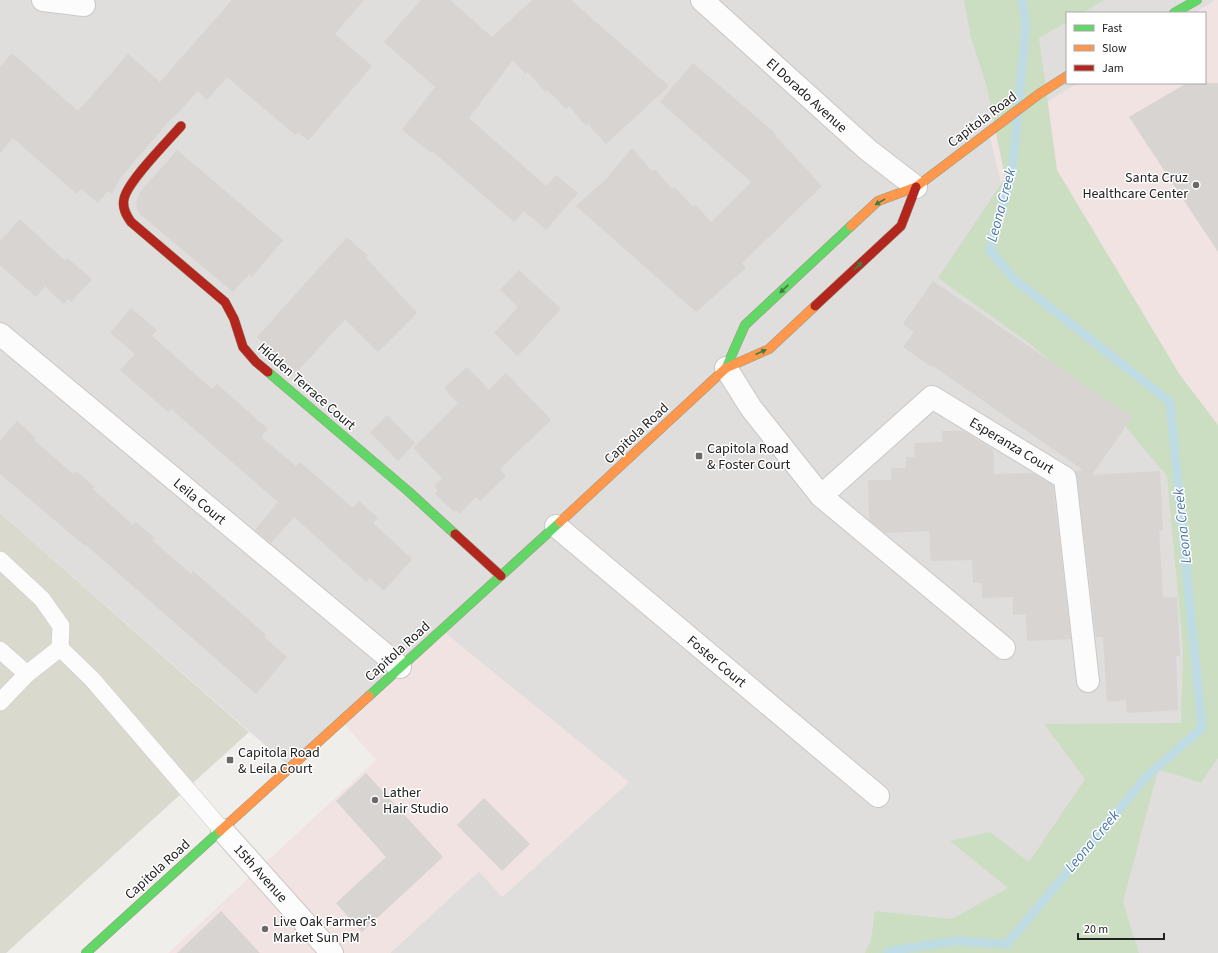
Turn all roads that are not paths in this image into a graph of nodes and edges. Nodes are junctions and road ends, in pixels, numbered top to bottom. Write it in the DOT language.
graph roads {
  1 [pos="43,0"];
  2 [pos="702,0"];
  3 [pos="1197,0"];
  4 [pos="84,5"];
  5 [pos="1176,12"];
  6 [pos="1066,77"];
  7 [pos="181,126"];
  8 [pos="916,187"];
  9 [pos="0,334"];
  10 [pos="726,368"];
  11 [pos="821,496"];
  12 [pos="556,526"];
  13 [pos="0,560"];
  14 [pos="501,576"];
  15 [pos="60,648"];
  16 [pos="1004,648"];
  17 [pos="0,650"];
  18 [pos="400,667"];
  19 [pos="27,674"];
  20 [pos="1088,681"];
  21 [pos="0,702"];
  22 [pos="878,796"];
  23 [pos="222,830"];
  24 [pos="86,953"];
  25 [pos="332,953"];
  1 -- 4 [label="street"];
  2 -- 8 [label="street, El Dorado Avenue"];
  3 -- 5 [label="main road"];
  6 -- 8 [label="main road, Capitola Road"];
  7 -- 14 [label="main road, Hidden Terrace Court"];
  10 -- 8 [label="main road, Capitola Road, one-way"];
  8 -- 10 [label="main road, Capitola Road, one-way"];
  9 -- 18 [label="street, Leila Court"];
  10 -- 11 [label="street"];
  10 -- 12 [label="main road, Capitola Road"];
  11 -- 16 [label="street"];
  11 -- 20 [label="street, Esperanza Court"];
  12 -- 14 [label="main road, Capitola Road"];
  12 -- 22 [label="street, Foster Court"];
  13 -- 15 [label="lane"];
  14 -- 18 [label="main road, Capitola Road"];
  15 -- 19 [label="lane"];
  15 -- 23 [label="lane"];
  17 -- 19 [label="lane"];
  18 -- 23 [label="main road, Capitola Road"];
  19 -- 21 [label="lane"];
  23 -- 24 [label="main road, Capitola Road"];
  23 -- 25 [label="street, 15th Avenue"];
}
